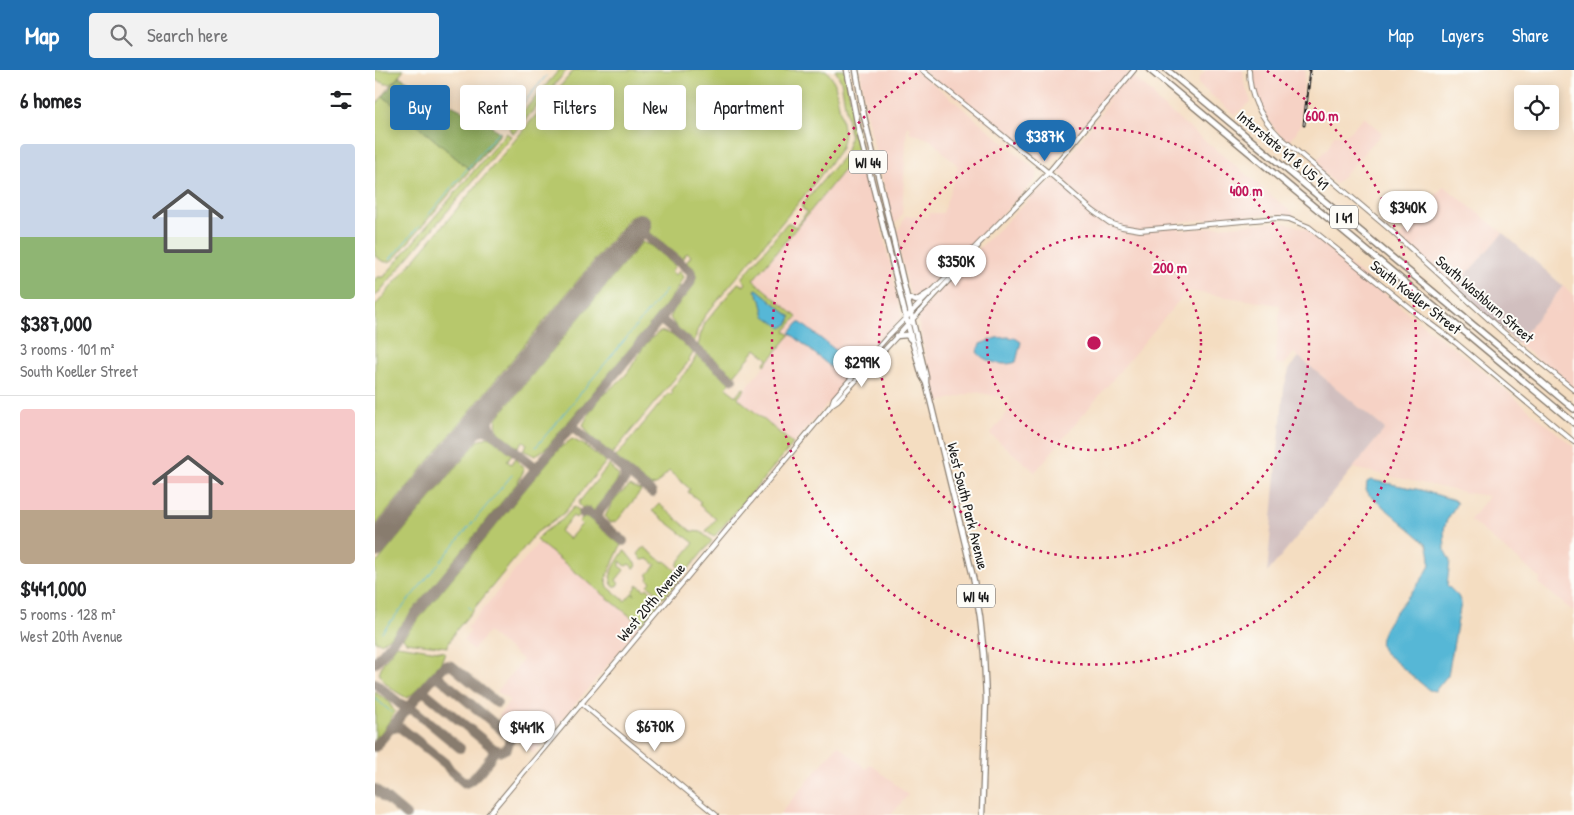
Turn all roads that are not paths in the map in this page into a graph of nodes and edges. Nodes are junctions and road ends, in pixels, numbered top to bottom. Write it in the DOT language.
graph roads {
  1 [pos="847,70"];
  2 [pos="856,70"];
  3 [pos="922,70"];
  4 [pos="1135,70"];
  5 [pos="1150,70"];
  6 [pos="1167,70"];
  7 [pos="1249,70"];
  8 [pos="1048,173"];
  9 [pos="981,242"];
  10 [pos="932,291"];
  11 [pos="908,298"];
  12 [pos="911,313"];
  13 [pos="906,317"];
  14 [pos="913,318"];
  15 [pos="908,324"];
  16 [pos="896,336"];
  17 [pos="912,341"];
  18 [pos="926,383"];
  19 [pos="1574,390"];
  20 [pos="832,404"];
  21 [pos="1574,409"];
  22 [pos="1574,423"];
  23 [pos="1574,442"];
  24 [pos="581,703"];
  25 [pos="488,815"];
  26 [pos="716,815"];
  27 [pos="982,815"];
  1 -- 13 [label="main road, West South Park Avenue / WI 44"];
  2 -- 11 [label="main road, West South Park Avenue / WI 44"];
  3 -- 8 [label="street, South Koeller Street"];
  4 -- 8 [label="street, West 20th Avenue"];
  5 -- 22 [label="highway, I 41"];
  6 -- 21 [label="highway, Interstate 41 & US 41 / I 41"];
  7 -- 19 [label="street, South Washburn Street"];
  8 -- 9 [label="street, West 20th Avenue"];
  8 -- 23 [label="street, South Koeller Street"];
  9 -- 10 [label="street, West 20th Avenue"];
  9 -- 14 [label="street, West 20th Avenue"];
  10 -- 11 [label="main road"];
  10 -- 12 [label="street, West 20th Avenue"];
  11 -- 12 [label="main road, West South Park Avenue / WI 44"];
  12 -- 13 [label="street, West 20th Avenue"];
  12 -- 14 [label="main road, West South Park Avenue / WI 44"];
  13 -- 15 [label="main road, West South Park Avenue / WI 44"];
  13 -- 20 [label="street, West 20th Avenue"];
  14 -- 15 [label="street, West 20th Avenue"];
  14 -- 18 [label="main road, West South Park Avenue / WI 44"];
  15 -- 16 [label="street, West 20th Avenue"];
  15 -- 17 [label="main road, West South Park Avenue / WI 44"];
  16 -- 17 [label="main road"];
  16 -- 20 [label="street, West 20th Avenue"];
  17 -- 18 [label="main road, West South Park Avenue / WI 44"];
  18 -- 27 [label="main road, West South Park Avenue / WI 44"];
  20 -- 24 [label="street, West 20th Avenue"];
  24 -- 25 [label="street, West 20th Avenue"];
  24 -- 26 [label="street"];
}
